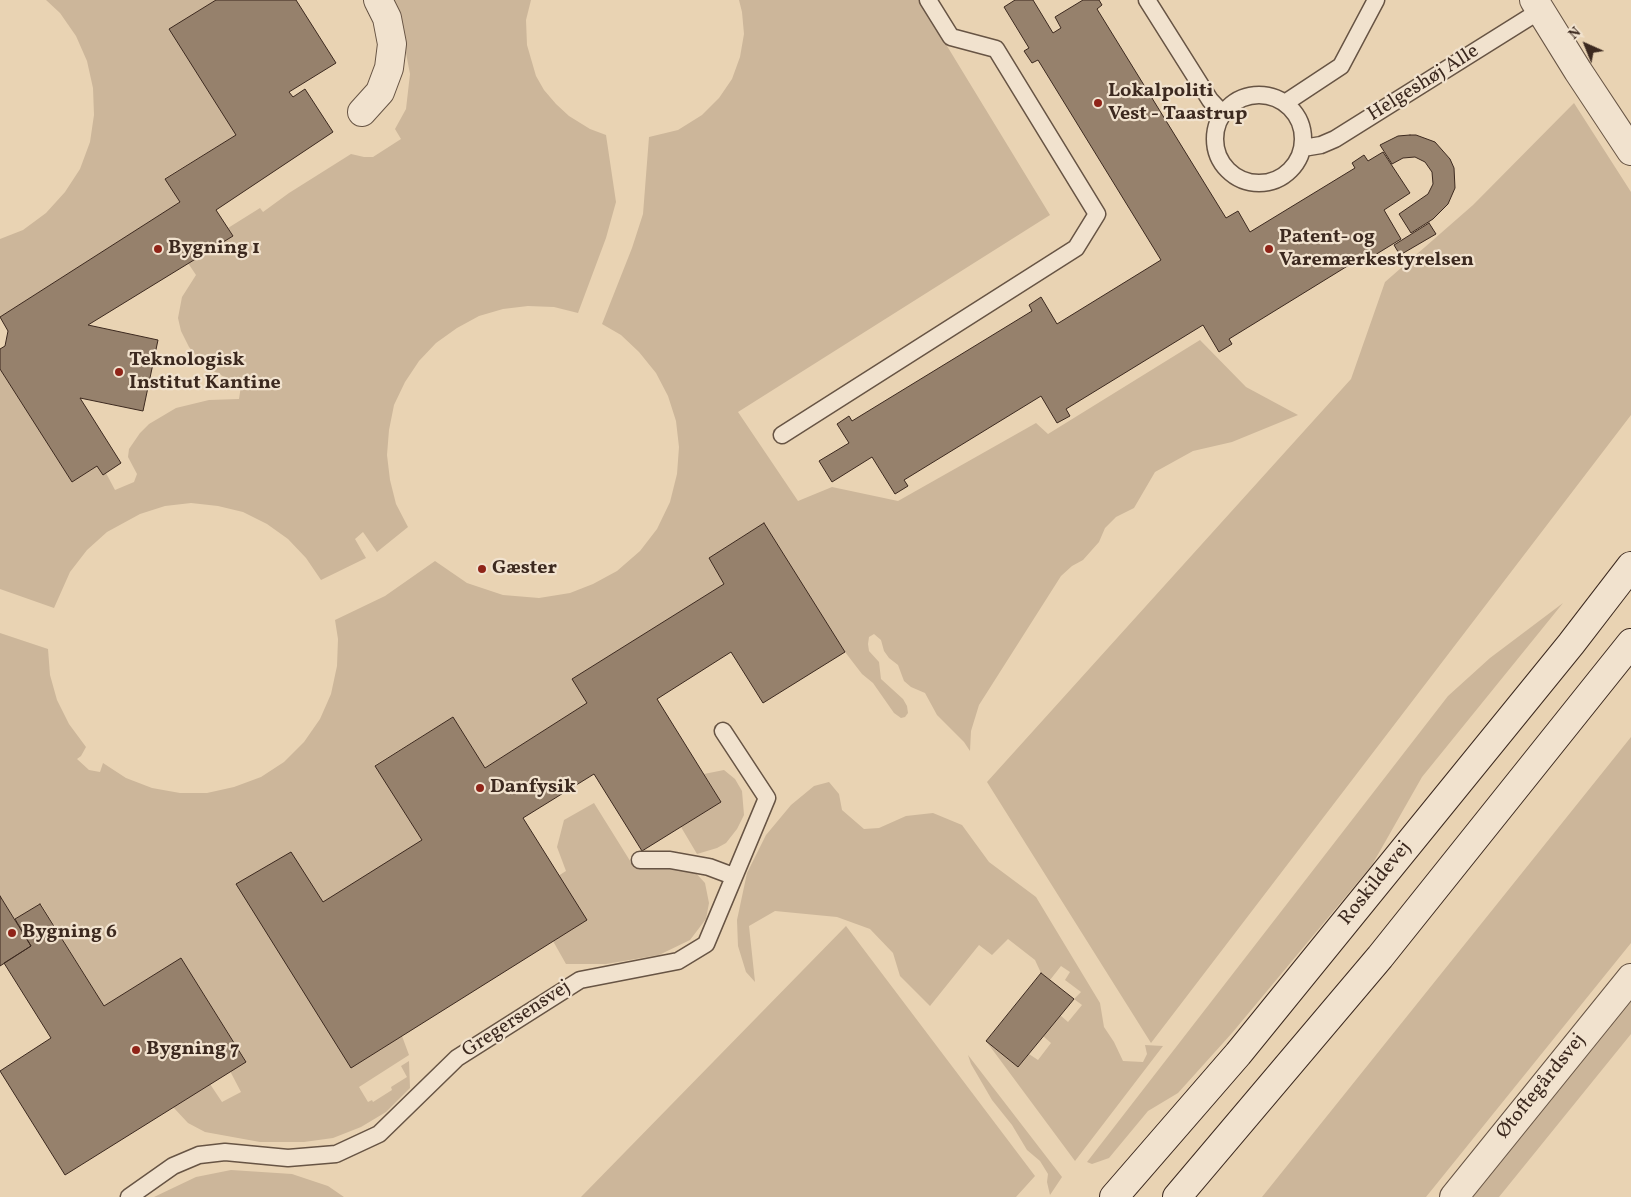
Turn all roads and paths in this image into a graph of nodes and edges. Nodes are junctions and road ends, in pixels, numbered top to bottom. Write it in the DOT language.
graph roads {
  1 [pos="378,0"];
  2 [pos="928,0"];
  3 [pos="1146,0"];
  4 [pos="1376,0"];
  5 [pos="1538,5"];
  6 [pos="1285,103"];
  7 [pos="362,112"];
  8 [pos="1223,114"];
  9 [pos="1303,148"];
  10 [pos="1631,150"];
  11 [pos="782,435"];
  12 [pos="1631,566"];
  13 [pos="1631,643"];
  14 [pos="723,731"];
  15 [pos="640,860"];
  16 [pos="733,876"];
  17 [pos="1631,978"];
  18 [pos="130,1197"];
  19 [pos="1114,1197"];
  20 [pos="1177,1197"];
  21 [pos="1454,1197"];
  1 -- 7 [label="main road"];
  2 -- 11 [label="lane"];
  3 -- 8 [label="lane"];
  4 -- 6 [label="lane"];
  5 -- 9 [label="lane, Helgeshøj Alle"];
  5 -- 10 [label="main road, Helgeshøj Alle"];
  6 -- 8 [label="lane"];
  6 -- 9 [label="lane"];
  8 -- 9 [label="lane"];
  12 -- 19 [label="main road, Roskildevej"];
  13 -- 20 [label="main road"];
  14 -- 16 [label="lane, Gregersensvej"];
  15 -- 16 [label="lane"];
  16 -- 18 [label="lane, Gregersensvej"];
  17 -- 21 [label="main road, Øtoftegårdsvej"];
}
